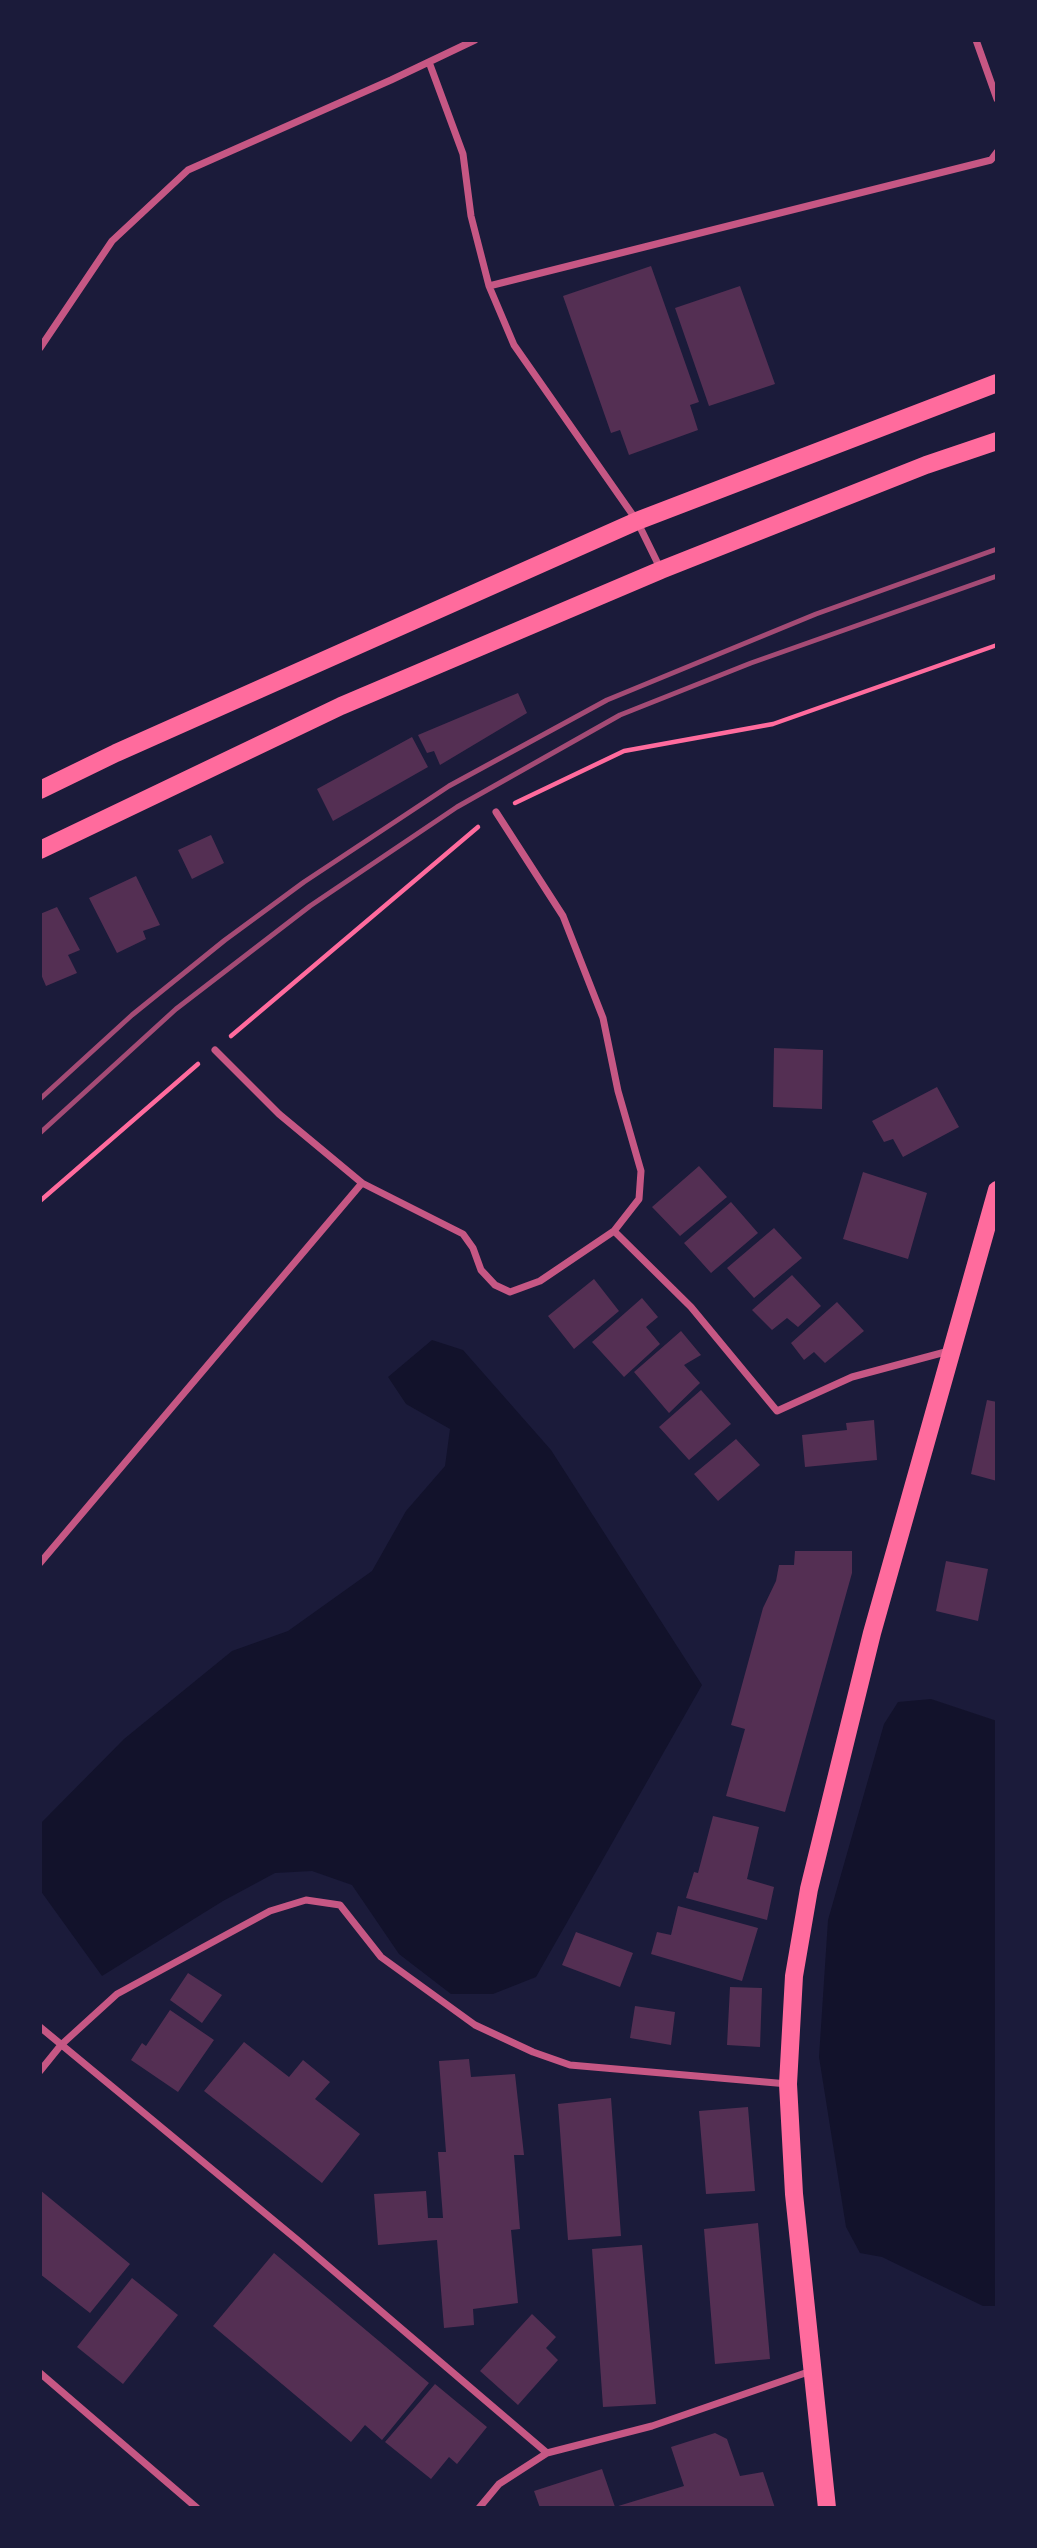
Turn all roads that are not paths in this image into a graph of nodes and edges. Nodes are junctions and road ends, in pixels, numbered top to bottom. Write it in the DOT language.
graph roads {
  1 [pos="475,40"];
  2 [pos="976,40"];
  3 [pos="429,61"];
  4 [pos="997,99"];
  5 [pos="997,152"];
  6 [pos="489,286"];
  7 [pos="40,348"];
  8 [pos="997,383"];
  9 [pos="997,441"];
  10 [pos="637,520"];
  11 [pos="661,570"];
  12 [pos="40,790"];
  13 [pos="496,812"];
  14 [pos="40,850"];
  15 [pos="215,1050"];
  16 [pos="362,1183"];
  17 [pos="997,1190"];
  18 [pos="614,1231"];
  19 [pos="952,1350"];
  20 [pos="40,1563"];
  21 [pos="40,2028"];
  22 [pos="61,2045"];
  23 [pos="40,2071"];
  24 [pos="789,2084"];
  25 [pos="811,2370"];
  26 [pos="40,2373"];
  27 [pos="547,2453"];
  28 [pos="197,2508"];
  29 [pos="479,2508"];
  30 [pos="827,2508"];
  1 -- 3 [label="street"];
  2 -- 4 [label="street"];
  3 -- 6 [label="street"];
  3 -- 7 [label="street"];
  5 -- 6 [label="street"];
  6 -- 10 [label="street"];
  8 -- 10 [label="main road"];
  9 -- 11 [label="main road"];
  10 -- 11 [label="street"];
  10 -- 12 [label="main road"];
  11 -- 14 [label="main road"];
  13 -- 18 [label="street"];
  15 -- 16 [label="street"];
  16 -- 18 [label="street"];
  16 -- 20 [label="street"];
  17 -- 19 [label="main road"];
  18 -- 19 [label="street"];
  19 -- 24 [label="main road"];
  21 -- 22 [label="street"];
  22 -- 23 [label="street"];
  22 -- 24 [label="street"];
  22 -- 27 [label="street"];
  24 -- 25 [label="main road"];
  25 -- 27 [label="street"];
  25 -- 30 [label="main road"];
  26 -- 28 [label="street"];
  27 -- 29 [label="street"];
}
